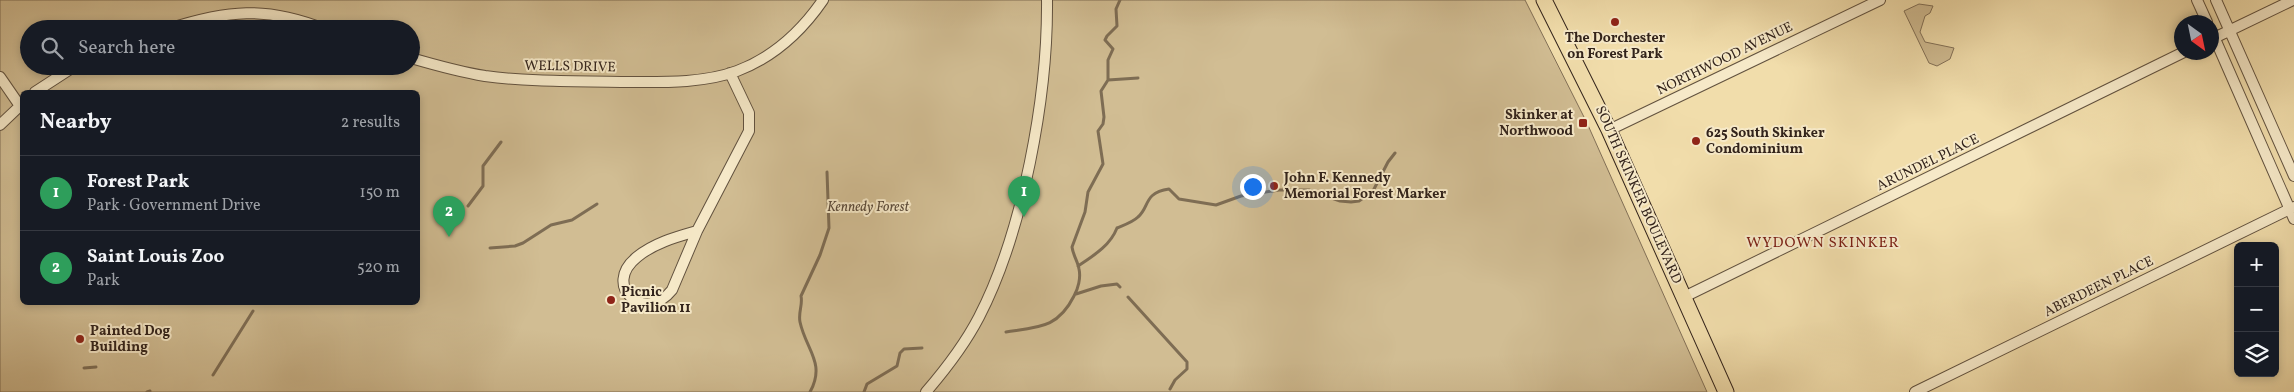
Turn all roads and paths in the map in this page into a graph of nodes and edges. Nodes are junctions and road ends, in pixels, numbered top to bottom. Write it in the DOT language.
graph roads {
  1 [pos="823,0"];
  2 [pos="1047,0"];
  3 [pos="1544,0"];
  4 [pos="1880,0"];
  5 [pos="2197,0"];
  6 [pos="2216,0"];
  7 [pos="2293,0"];
  8 [pos="2204,15"];
  9 [pos="202,20"];
  10 [pos="299,20"];
  11 [pos="2230,31"];
  12 [pos="2219,34"];
  13 [pos="2219,51"];
  14 [pos="2174,57"];
  15 [pos="420,60"];
  16 [pos="730,73"];
  17 [pos="61,75"];
  18 [pos="0,77"];
  19 [pos="38,90"];
  20 [pos="20,104"];
  21 [pos="20,106"];
  22 [pos="0,125"];
  23 [pos="1609,130"];
  24 [pos="2294,176"];
  25 [pos="2292,208"];
  26 [pos="2294,219"];
  27 [pos="697,231"];
  28 [pos="1684,297"];
  29 [pos="926,392"];
  30 [pos="1726,392"];
  31 [pos="1915,392"];
  1 -- 16 [label="street, WELLS DRIVE"];
  2 -- 29 [label="street"];
  3 -- 23 [label="main road, SOUTH SKINKER BOULEVARD"];
  4 -- 23 [label="street, NORTHWOOD AVENUE"];
  5 -- 8 [label="street"];
  6 -- 11 [label="street"];
  7 -- 11 [label="street"];
  9 -- 10 [label="street"];
  11 -- 12 [label="street"];
  11 -- 24 [label="street"];
  13 -- 25 [label="street"];
  14 -- 28 [label="street, ARUNDEL PLACE"];
  15 -- 16 [label="street, WELLS DRIVE"];
  16 -- 27 [label="street"];
  17 -- 19 [label="street"];
  18 -- 20 [label="street"];
  21 -- 22 [label="street"];
  23 -- 28 [label="main road, SOUTH SKINKER BOULEVARD"];
  25 -- 26 [label="street"];
  25 -- 31 [label="street, ABERDEEN PLACE"];
  27 -- 27 [label="street"];
  28 -- 30 [label="main road, SOUTH SKINKER BOULEVARD"];
}
